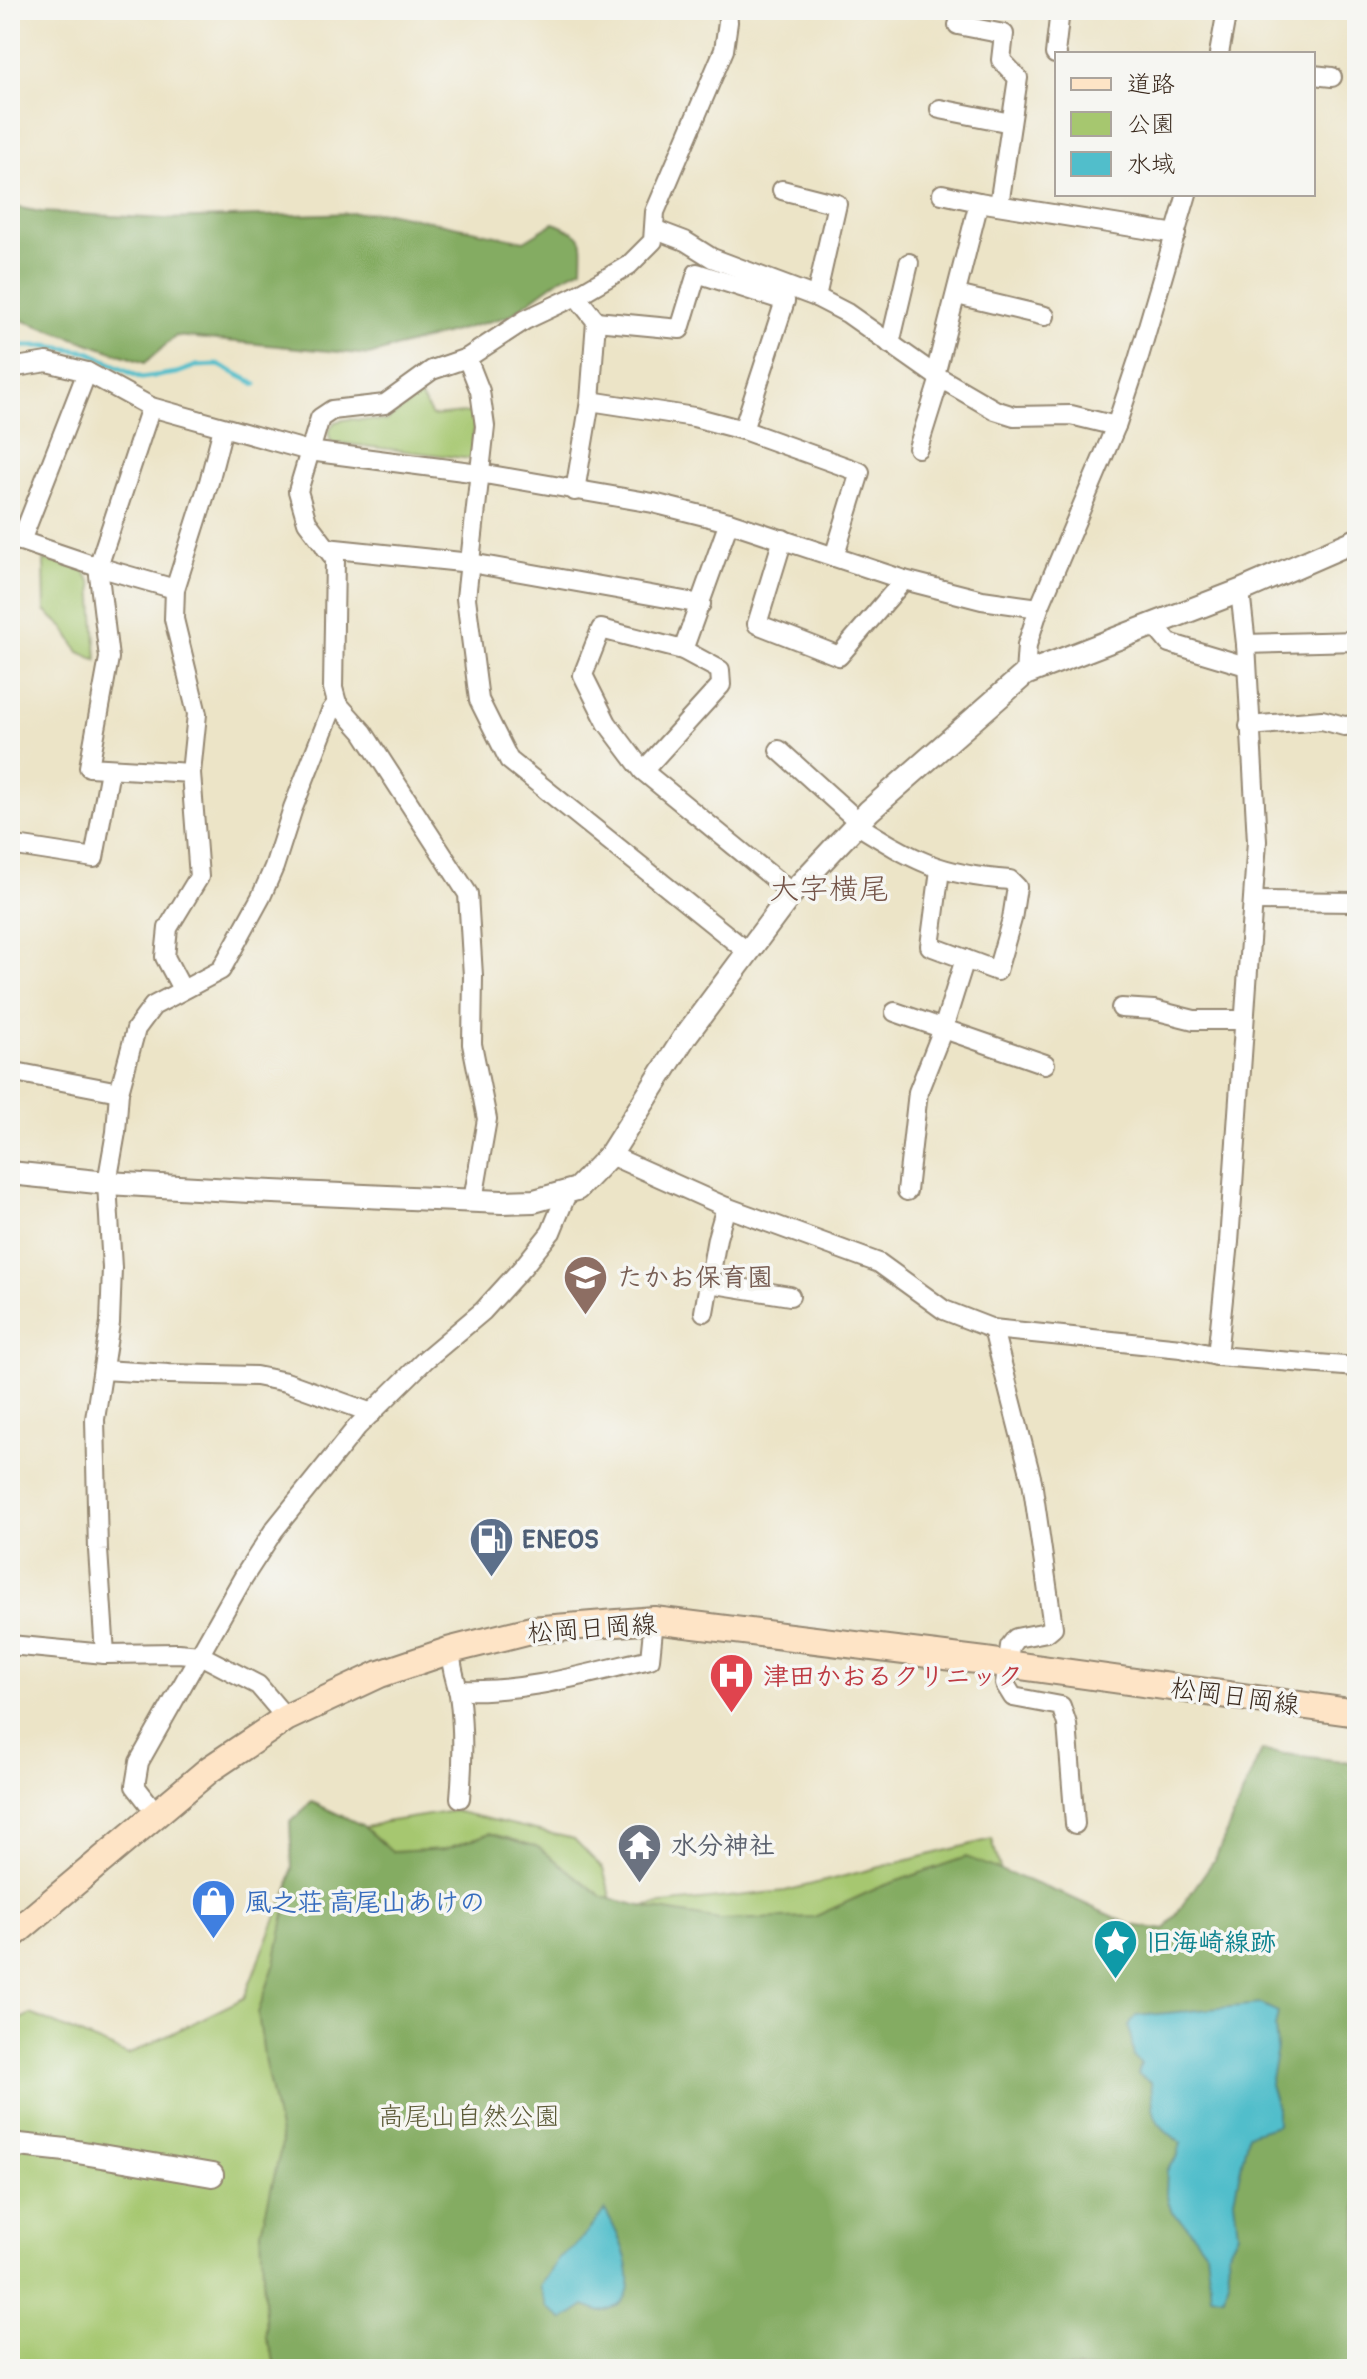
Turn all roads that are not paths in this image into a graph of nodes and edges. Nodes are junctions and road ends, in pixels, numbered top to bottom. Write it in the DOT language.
graph roads {
  1 [pos="727,10"];
  2 [pos="1060,10"];
  3 [pos="1227,10"];
  4 [pos="958,25"];
  5 [pos="1055,52"];
  6 [pos="1219,52"];
  7 [pos="940,109"];
  8 [pos="1011,123"];
  9 [pos="782,190"];
  10 [pos="942,194"];
  11 [pos="1186,196"];
  12 [pos="979,202"];
  13 [pos="999,205"];
  14 [pos="656,230"];
  15 [pos="1176,234"];
  16 [pos="909,263"];
  17 [pos="957,295"];
  18 [pos="576,296"];
  19 [pos="816,297"];
  20 [pos="1045,316"];
  21 [pos="596,321"];
  22 [pos="890,344"];
  23 [pos="467,358"];
  24 [pos="10,368"];
  25 [pos="87,372"];
  26 [pos="938,377"];
  27 [pos="590,401"];
  28 [pos="151,407"];
  29 [pos="1116,426"];
  30 [pos="223,428"];
  31 [pos="743,430"];
  32 [pos="918,448"];
  33 [pos="309,451"];
  34 [pos="479,473"];
  35 [pos="575,491"];
  36 [pos="729,522"];
  37 [pos="16,536"];
  38 [pos="783,539"];
  39 [pos="1357,540"];
  40 [pos="326,548"];
  41 [pos="834,557"];
  42 [pos="471,563"];
  43 [pos="98,567"];
  44 [pos="904,580"];
  45 [pos="175,589"];
  46 [pos="1240,591"];
  47 [pos="701,604"];
  48 [pos="1039,608"];
  49 [pos="1154,625"];
  50 [pos="1357,641"];
  51 [pos="1246,644"];
  52 [pos="683,650"];
  53 [pos="1246,666"];
  54 [pos="1025,674"];
  55 [pos="337,703"];
  56 [pos="1357,725"];
  57 [pos="1249,726"];
  58 [pos="779,750"];
  59 [pos="110,770"];
  60 [pos="643,771"];
  61 [pos="191,773"];
  62 [pos="857,823"];
  63 [pos="10,845"];
  64 [pos="940,870"];
  65 [pos="792,893"];
  66 [pos="1253,901"];
  67 [pos="1357,902"];
  68 [pos="749,953"];
  69 [pos="965,959"];
  70 [pos="182,989"];
  71 [pos="1121,1008"];
  72 [pos="895,1012"];
  73 [pos="1244,1020"];
  74 [pos="943,1029"];
  75 [pos="1045,1064"];
  76 [pos="10,1071"];
  77 [pos="119,1092"];
  78 [pos="610,1155"];
  79 [pos="10,1173"];
  80 [pos="107,1183"];
  81 [pos="907,1191"];
  82 [pos="567,1193"];
  83 [pos="473,1200"];
  84 [pos="726,1207"];
  85 [pos="709,1283"];
  86 [pos="790,1296"];
  87 [pos="704,1312"];
  88 [pos="993,1329"];
  89 [pos="1217,1356"];
  90 [pos="1357,1367"];
  91 [pos="103,1370"];
  92 [pos="372,1413"];
  93 [pos="654,1620"];
  94 [pos="10,1645"];
  95 [pos="451,1650"];
  96 [pos="105,1654"];
  97 [pos="200,1655"];
  98 [pos="1007,1664"];
  99 [pos="458,1690"];
  100 [pos="1357,1713"];
  101 [pos="286,1718"];
  102 [pos="460,1798"];
  103 [pos="156,1813"];
  104 [pos="1075,1824"];
  105 [pos="10,1937"];
  106 [pos="10,2144"];
  107 [pos="212,2175"];
  1 -- 14 [label="street"];
  2 -- 5 [label="street"];
  3 -- 6 [label="street"];
  4 -- 8 [label="street"];
  7 -- 8 [label="street"];
  8 -- 13 [label="street"];
  9 -- 19 [label="street"];
  10 -- 12 [label="street"];
  11 -- 15 [label="street"];
  12 -- 13 [label="street"];
  12 -- 17 [label="street"];
  13 -- 15 [label="street"];
  14 -- 18 [label="street"];
  14 -- 19 [label="street"];
  15 -- 29 [label="street"];
  16 -- 22 [label="street"];
  17 -- 20 [label="street"];
  17 -- 26 [label="street"];
  18 -- 21 [label="street"];
  18 -- 23 [label="street"];
  19 -- 22 [label="street"];
  21 -- 27 [label="street"];
  21 -- 31 [label="street"];
  22 -- 26 [label="street"];
  23 -- 33 [label="street"];
  23 -- 34 [label="street"];
  24 -- 25 [label="street"];
  25 -- 28 [label="street"];
  25 -- 37 [label="street"];
  26 -- 29 [label="street"];
  26 -- 32 [label="street"];
  27 -- 31 [label="street"];
  27 -- 35 [label="street"];
  28 -- 30 [label="street"];
  28 -- 43 [label="street"];
  29 -- 48 [label="street"];
  30 -- 33 [label="street"];
  30 -- 45 [label="street"];
  31 -- 41 [label="street"];
  33 -- 34 [label="street"];
  33 -- 40 [label="street"];
  34 -- 35 [label="street"];
  34 -- 42 [label="street"];
  35 -- 36 [label="street"];
  36 -- 38 [label="street"];
  36 -- 47 [label="street"];
  37 -- 43 [label="street"];
  38 -- 41 [label="street"];
  38 -- 44 [label="street"];
  39 -- 46 [label="street"];
  40 -- 42 [label="street"];
  40 -- 55 [label="street"];
  41 -- 44 [label="street"];
  42 -- 47 [label="street"];
  42 -- 68 [label="street"];
  43 -- 45 [label="street"];
  43 -- 59 [label="street"];
  44 -- 48 [label="street"];
  45 -- 61 [label="street"];
  46 -- 49 [label="street"];
  46 -- 51 [label="street"];
  47 -- 52 [label="street"];
  48 -- 54 [label="street"];
  49 -- 53 [label="street"];
  49 -- 54 [label="street"];
  50 -- 51 [label="street"];
  51 -- 53 [label="street"];
  52 -- 60 [label="street"];
  52 -- 60 [label="street"];
  53 -- 57 [label="street"];
  54 -- 62 [label="street"];
  55 -- 70 [label="street"];
  55 -- 83 [label="street"];
  56 -- 57 [label="street"];
  57 -- 66 [label="street"];
  58 -- 62 [label="street"];
  59 -- 61 [label="street"];
  59 -- 63 [label="street"];
  60 -- 65 [label="street"];
  61 -- 70 [label="street"];
  62 -- 64 [label="street"];
  62 -- 65 [label="street"];
  64 -- 69 [label="street"];
  64 -- 69 [label="street"];
  65 -- 68 [label="street"];
  66 -- 67 [label="street"];
  66 -- 73 [label="street"];
  68 -- 78 [label="street"];
  69 -- 74 [label="street"];
  70 -- 77 [label="street"];
  71 -- 73 [label="street"];
  72 -- 74 [label="street"];
  73 -- 89 [label="street"];
  74 -- 75 [label="street"];
  74 -- 81 [label="street"];
  76 -- 77 [label="street"];
  77 -- 80 [label="street"];
  78 -- 82 [label="street"];
  78 -- 84 [label="street"];
  79 -- 80 [label="street"];
  80 -- 83 [label="street"];
  80 -- 91 [label="street"];
  82 -- 83 [label="street"];
  82 -- 92 [label="street"];
  84 -- 85 [label="street"];
  84 -- 88 [label="street"];
  85 -- 86 [label="street"];
  85 -- 87 [label="street"];
  88 -- 89 [label="street"];
  88 -- 98 [label="street"];
  89 -- 90 [label="street"];
  91 -- 92 [label="street"];
  91 -- 96 [label="street"];
  92 -- 97 [label="street"];
  93 -- 95 [label="main road, 松岡日岡線"];
  93 -- 98 [label="main road, 松岡日岡線"];
  93 -- 99 [label="street"];
  94 -- 96 [label="street"];
  95 -- 99 [label="street"];
  95 -- 101 [label="main road, 松岡日岡線"];
  96 -- 97 [label="street"];
  97 -- 101 [label="street"];
  97 -- 103 [label="street"];
  98 -- 100 [label="main road, 松岡日岡線"];
  98 -- 104 [label="street"];
  99 -- 102 [label="street"];
  101 -- 103 [label="main road, 松岡日岡線"];
  103 -- 105 [label="main road, 松岡日岡線"];
  106 -- 107 [label="street"];
}
